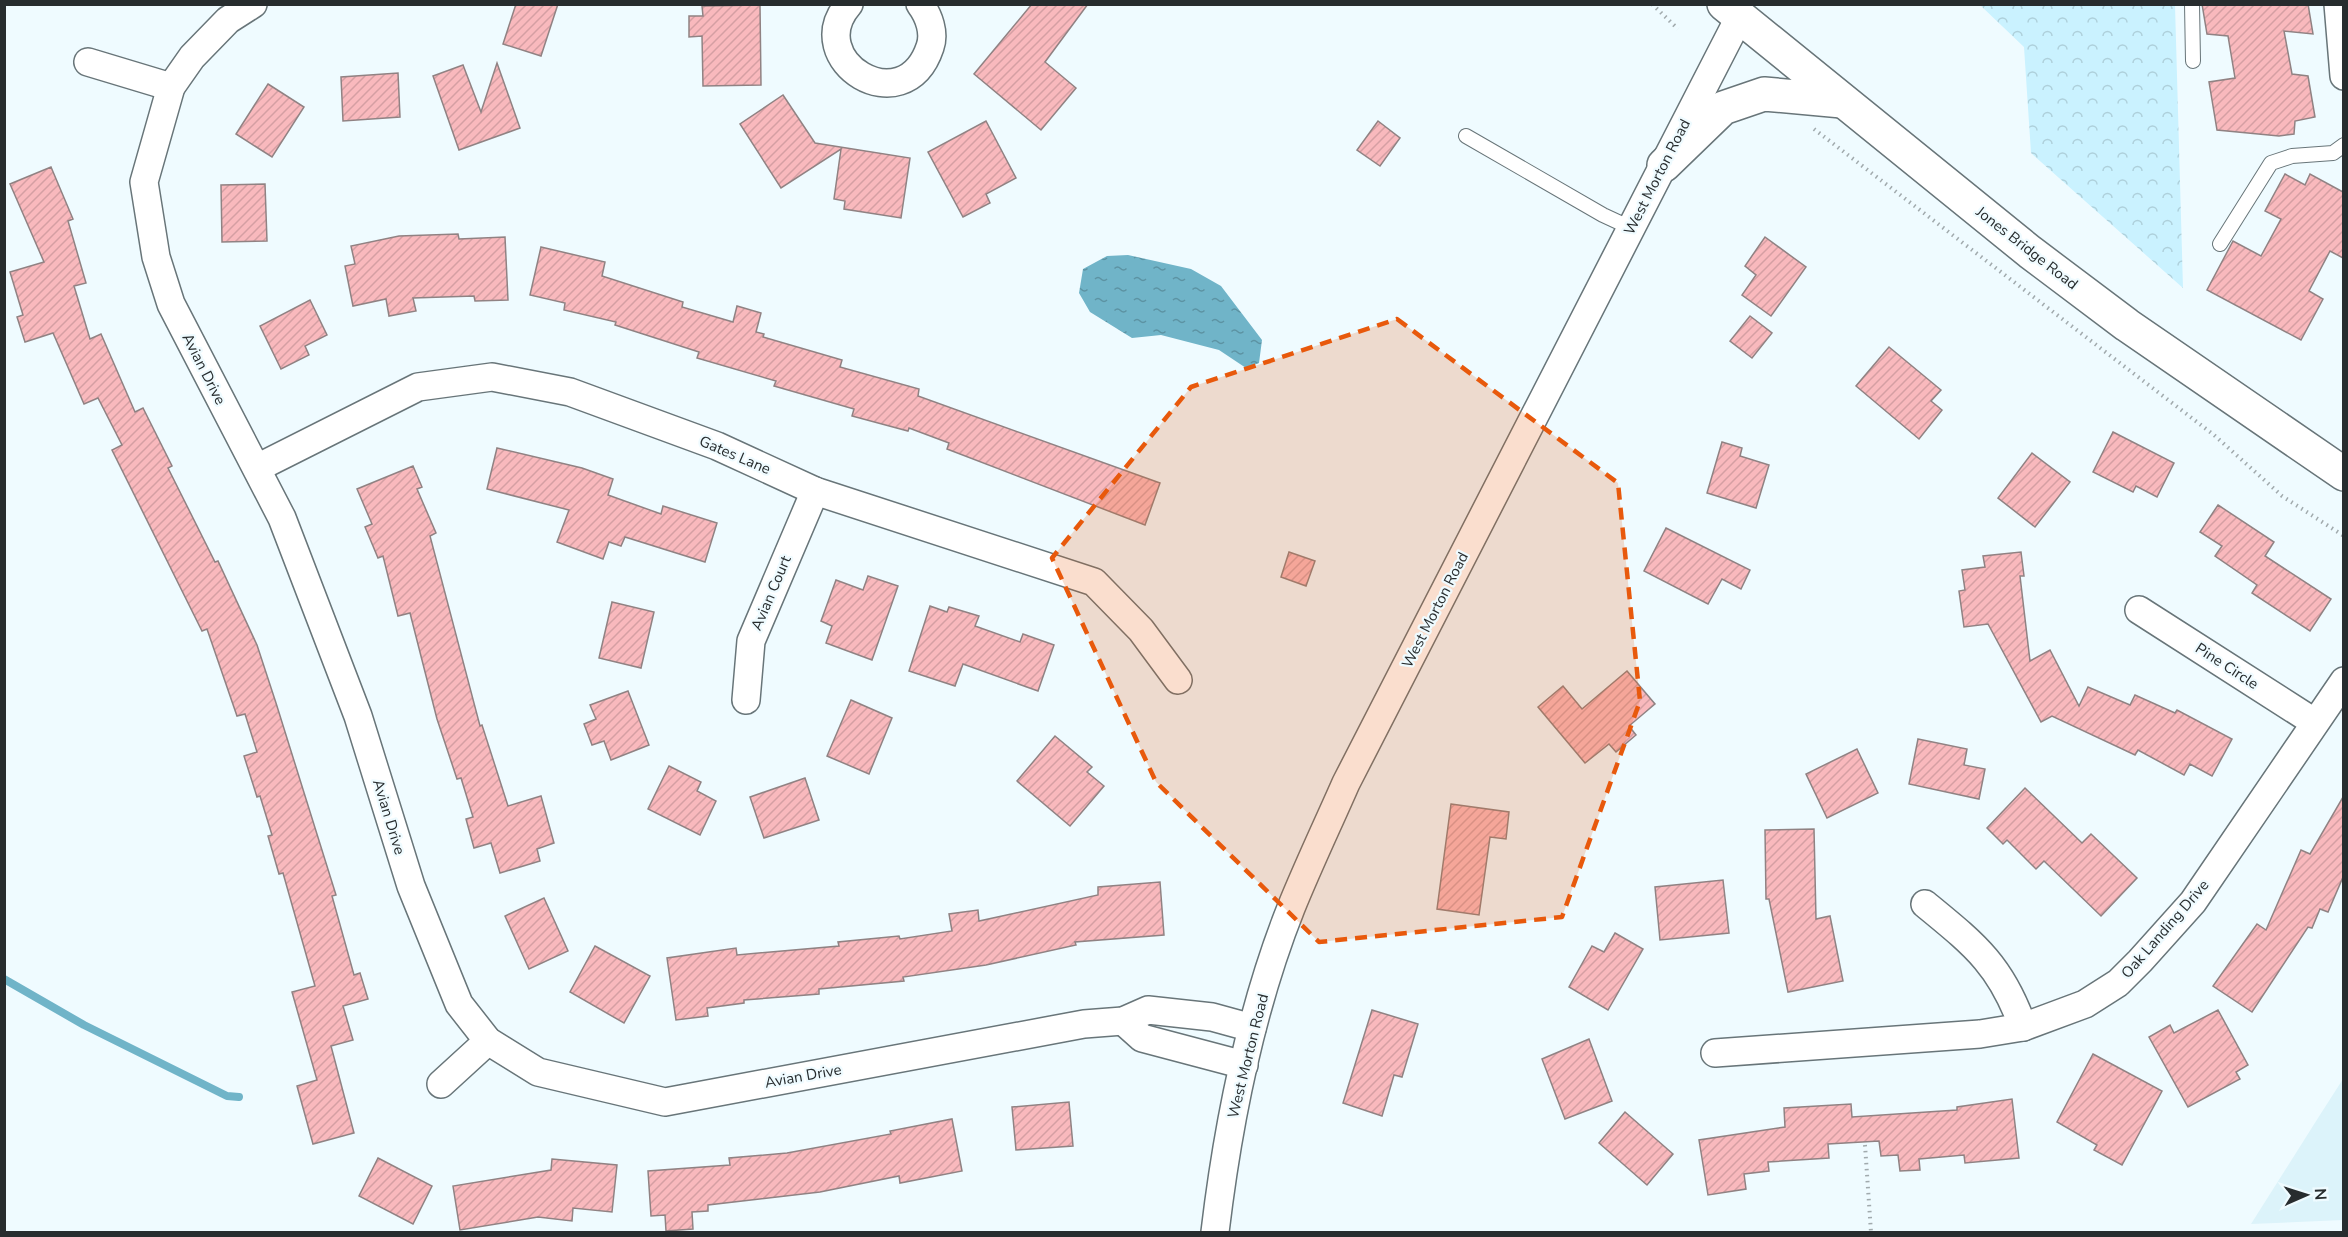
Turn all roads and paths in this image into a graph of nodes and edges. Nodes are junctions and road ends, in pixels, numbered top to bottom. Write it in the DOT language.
graph roads {
  1 [pos="253,4"];
  2 [pos="849,4"];
  3 [pos="920,4"];
  4 [pos="1652,4"];
  5 [pos="2192,4"];
  6 [pos="2338,4"];
  7 [pos="1732,11"];
  8 [pos="1678,29"];
  9 [pos="2193,61"];
  10 [pos="88,62"];
  11 [pos="2343,76"];
  12 [pos="171,87"];
  13 [pos="1842,101"];
  14 [pos="1812,128"];
  15 [pos="1466,136"];
  16 [pos="2343,145"];
  17 [pos="1664,165"];
  18 [pos="1631,228"];
  19 [pos="2220,244"];
  20 [pos="257,468"];
  21 [pos="2343,474"];
  22 [pos="815,491"];
  23 [pos="2343,536"];
  24 [pos="2139,610"];
  25 [pos="1178,680"];
  26 [pos="2343,681"];
  27 [pos="746,700"];
  28 [pos="2314,722"];
  29 [pos="1925,904"];
  30 [pos="1123,1021"];
  31 [pos="2024,1027"];
  32 [pos="1252,1028"];
  33 [pos="488,1041"];
  34 [pos="1715,1053"];
  35 [pos="1244,1065"];
  36 [pos="441,1084"];
  37 [pos="1865,1145"];
  38 [pos="1215,1233"];
  39 [pos="1871,1233"];
  1 -- 12 [label="street, Avian Drive"];
  2 -- 3 [label="street"];
  4 -- 8 [label="path"];
  5 -- 9 [label="lane"];
  6 -- 11 [label="street"];
  7 -- 13 [label="main road, Jones Bridge Road"];
  7 -- 17 [label="street, West Morton Road"];
  10 -- 12 [label="street"];
  12 -- 20 [label="street, Avian Drive"];
  13 -- 17 [label="main road"];
  13 -- 21 [label="main road, Jones Bridge Road"];
  14 -- 23 [label="path"];
  15 -- 18 [label="lane"];
  16 -- 19 [label="lane"];
  17 -- 18 [label="street, West Morton Road"];
  18 -- 32 [label="street, West Morton Road"];
  20 -- 22 [label="street, Gates Lane"];
  20 -- 33 [label="street, Avian Drive"];
  22 -- 25 [label="street, Gates Lane"];
  22 -- 27 [label="street, Avian Court"];
  24 -- 28 [label="street, Pine Circle"];
  26 -- 28 [label="street, Oak Landing Drive"];
  28 -- 31 [label="street, Oak Landing Drive"];
  29 -- 31 [label="street"];
  30 -- 32 [label="street, Avian Drive"];
  30 -- 33 [label="street, Avian Drive"];
  30 -- 35 [label="street"];
  31 -- 34 [label="street, Oak Landing Drive"];
  32 -- 35 [label="street, West Morton Road"];
  33 -- 36 [label="street"];
  35 -- 38 [label="street, West Morton Road"];
  37 -- 39 [label="path"];
}
